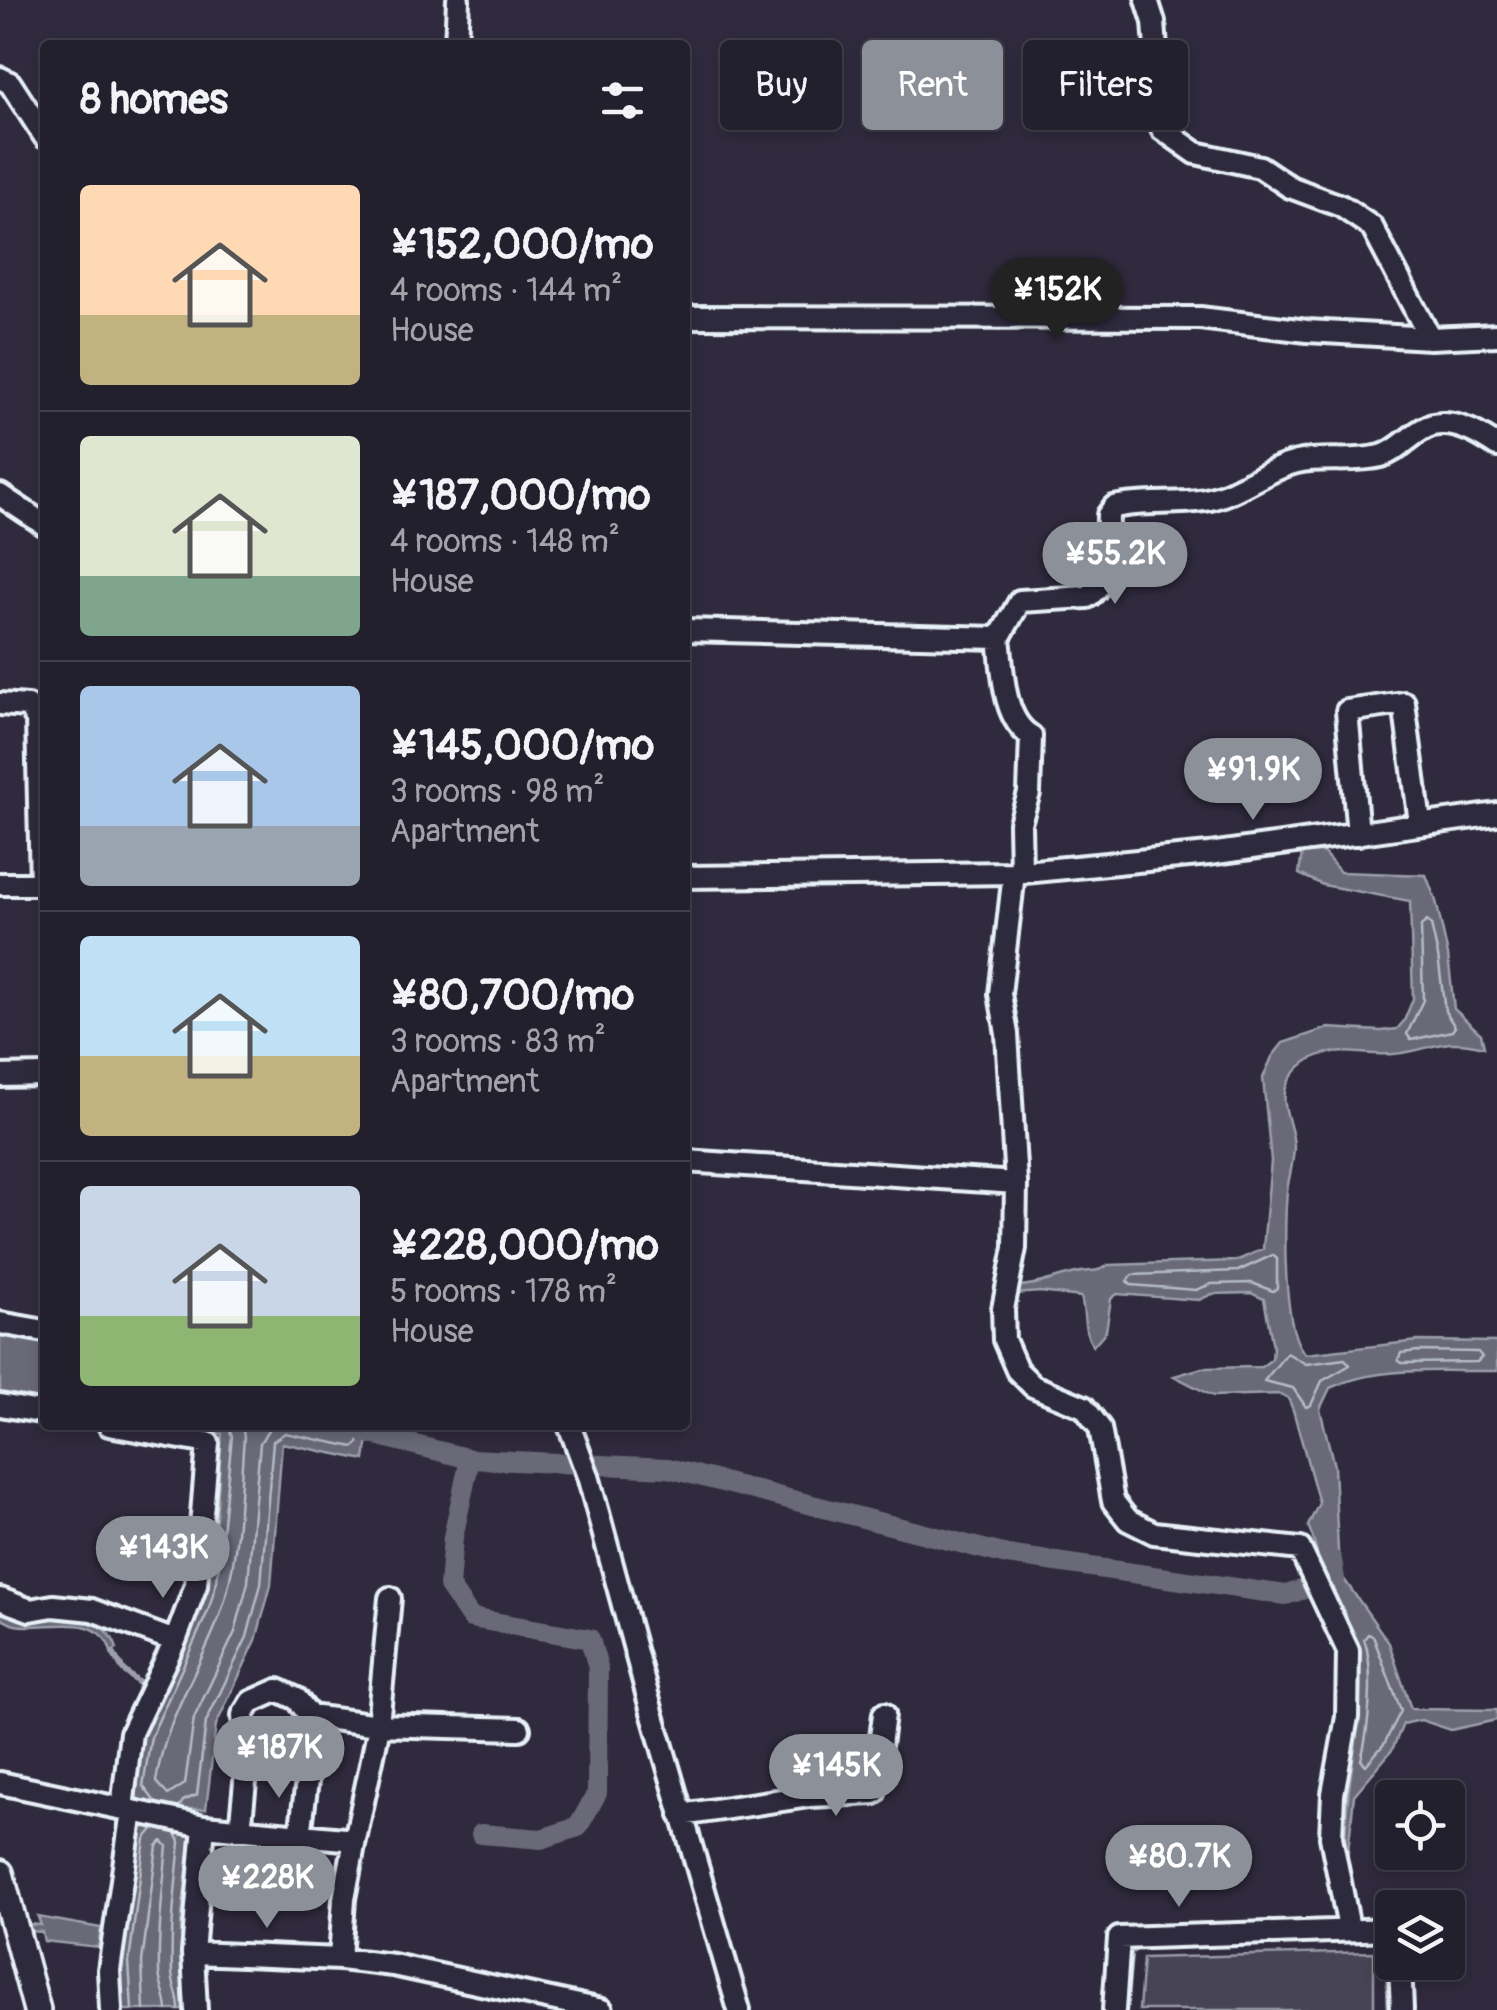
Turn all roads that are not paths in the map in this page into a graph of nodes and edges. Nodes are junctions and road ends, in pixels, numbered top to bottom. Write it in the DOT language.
graph roads {
  1 [pos="458,0"];
  2 [pos="1147,0"];
  3 [pos="456,40"];
  4 [pos="0,78"];
  5 [pos="40,129"];
  6 [pos="690,317"];
  7 [pos="1497,335"];
  8 [pos="1430,338"];
  9 [pos="1497,446"];
  10 [pos="0,496"];
  11 [pos="40,522"];
  12 [pos="690,630"];
  13 [pos="999,638"];
  14 [pos="0,704"];
  15 [pos="40,802"];
  16 [pos="1497,814"];
  17 [pos="1420,823"];
  18 [pos="1358,834"];
  19 [pos="1017,873"];
  20 [pos="690,877"];
  21 [pos="0,884"];
  22 [pos="40,884"];
  23 [pos="40,1075"];
  24 [pos="0,1076"];
  25 [pos="690,1161"];
  26 [pos="1016,1183"];
  27 [pos="0,1323"];
  28 [pos="40,1330"];
  29 [pos="0,1405"];
  30 [pos="40,1412"];
  31 [pos="136,1430"];
  32 [pos="573,1434"];
  33 [pos="0,1598"];
  34 [pos="390,1598"];
  35 [pos="174,1642"];
  36 [pos="884,1714"];
  37 [pos="378,1725"];
  38 [pos="519,1728"];
  39 [pos="308,1773"];
  40 [pos="0,1783"];
  41 [pos="132,1811"];
  42 [pos="682,1815"];
  43 [pos="198,1824"];
  44 [pos="240,1830"];
  45 [pos="300,1835"];
  46 [pos="355,1840"];
  47 [pos="0,1872"];
  48 [pos="1350,1928"];
  49 [pos="1375,1929"];
  50 [pos="193,1953"];
  51 [pos="340,1959"];
  52 [pos="1401,1980"];
  53 [pos="522,2002"];
  54 [pos="37,2010"];
  55 [pos="110,2010"];
  56 [pos="196,2010"];
  57 [pos="602,2010"];
  58 [pos="738,2010"];
  59 [pos="1114,2010"];
  60 [pos="1402,2010"];
  1 -- 3 [label="street"];
  2 -- 8 [label="street"];
  4 -- 5 [label="street"];
  6 -- 8 [label="street"];
  7 -- 8 [label="street"];
  9 -- 13 [label="street"];
  10 -- 11 [label="street"];
  12 -- 13 [label="street"];
  13 -- 19 [label="street"];
  14 -- 15 [label="street"];
  16 -- 17 [label="street"];
  17 -- 18 [label="street"];
  17 -- 18 [label="street"];
  18 -- 19 [label="street"];
  19 -- 20 [label="street"];
  19 -- 26 [label="street"];
  21 -- 22 [label="street"];
  23 -- 24 [label="street"];
  25 -- 26 [label="street"];
  26 -- 48 [label="street"];
  27 -- 28 [label="street"];
  29 -- 30 [label="street"];
  31 -- 35 [label="street"];
  32 -- 42 [label="street"];
  33 -- 35 [label="street"];
  34 -- 37 [label="street"];
  35 -- 41 [label="street"];
  36 -- 42 [label="street"];
  37 -- 38 [label="street"];
  37 -- 44 [label="street"];
  37 -- 46 [label="street"];
  39 -- 45 [label="street"];
  40 -- 41 [label="street"];
  41 -- 43 [label="street"];
  41 -- 55 [label="street"];
  42 -- 58 [label="street"];
  43 -- 44 [label="street"];
  43 -- 50 [label="street"];
  44 -- 45 [label="street"];
  45 -- 46 [label="street"];
  46 -- 51 [label="street"];
  47 -- 54 [label="street"];
  48 -- 49 [label="street"];
  48 -- 59 [label="street"];
  50 -- 51 [label="street"];
  50 -- 56 [label="street"];
  51 -- 53 [label="street"];
  52 -- 60 [label="street"];
  53 -- 57 [label="street"];
}
